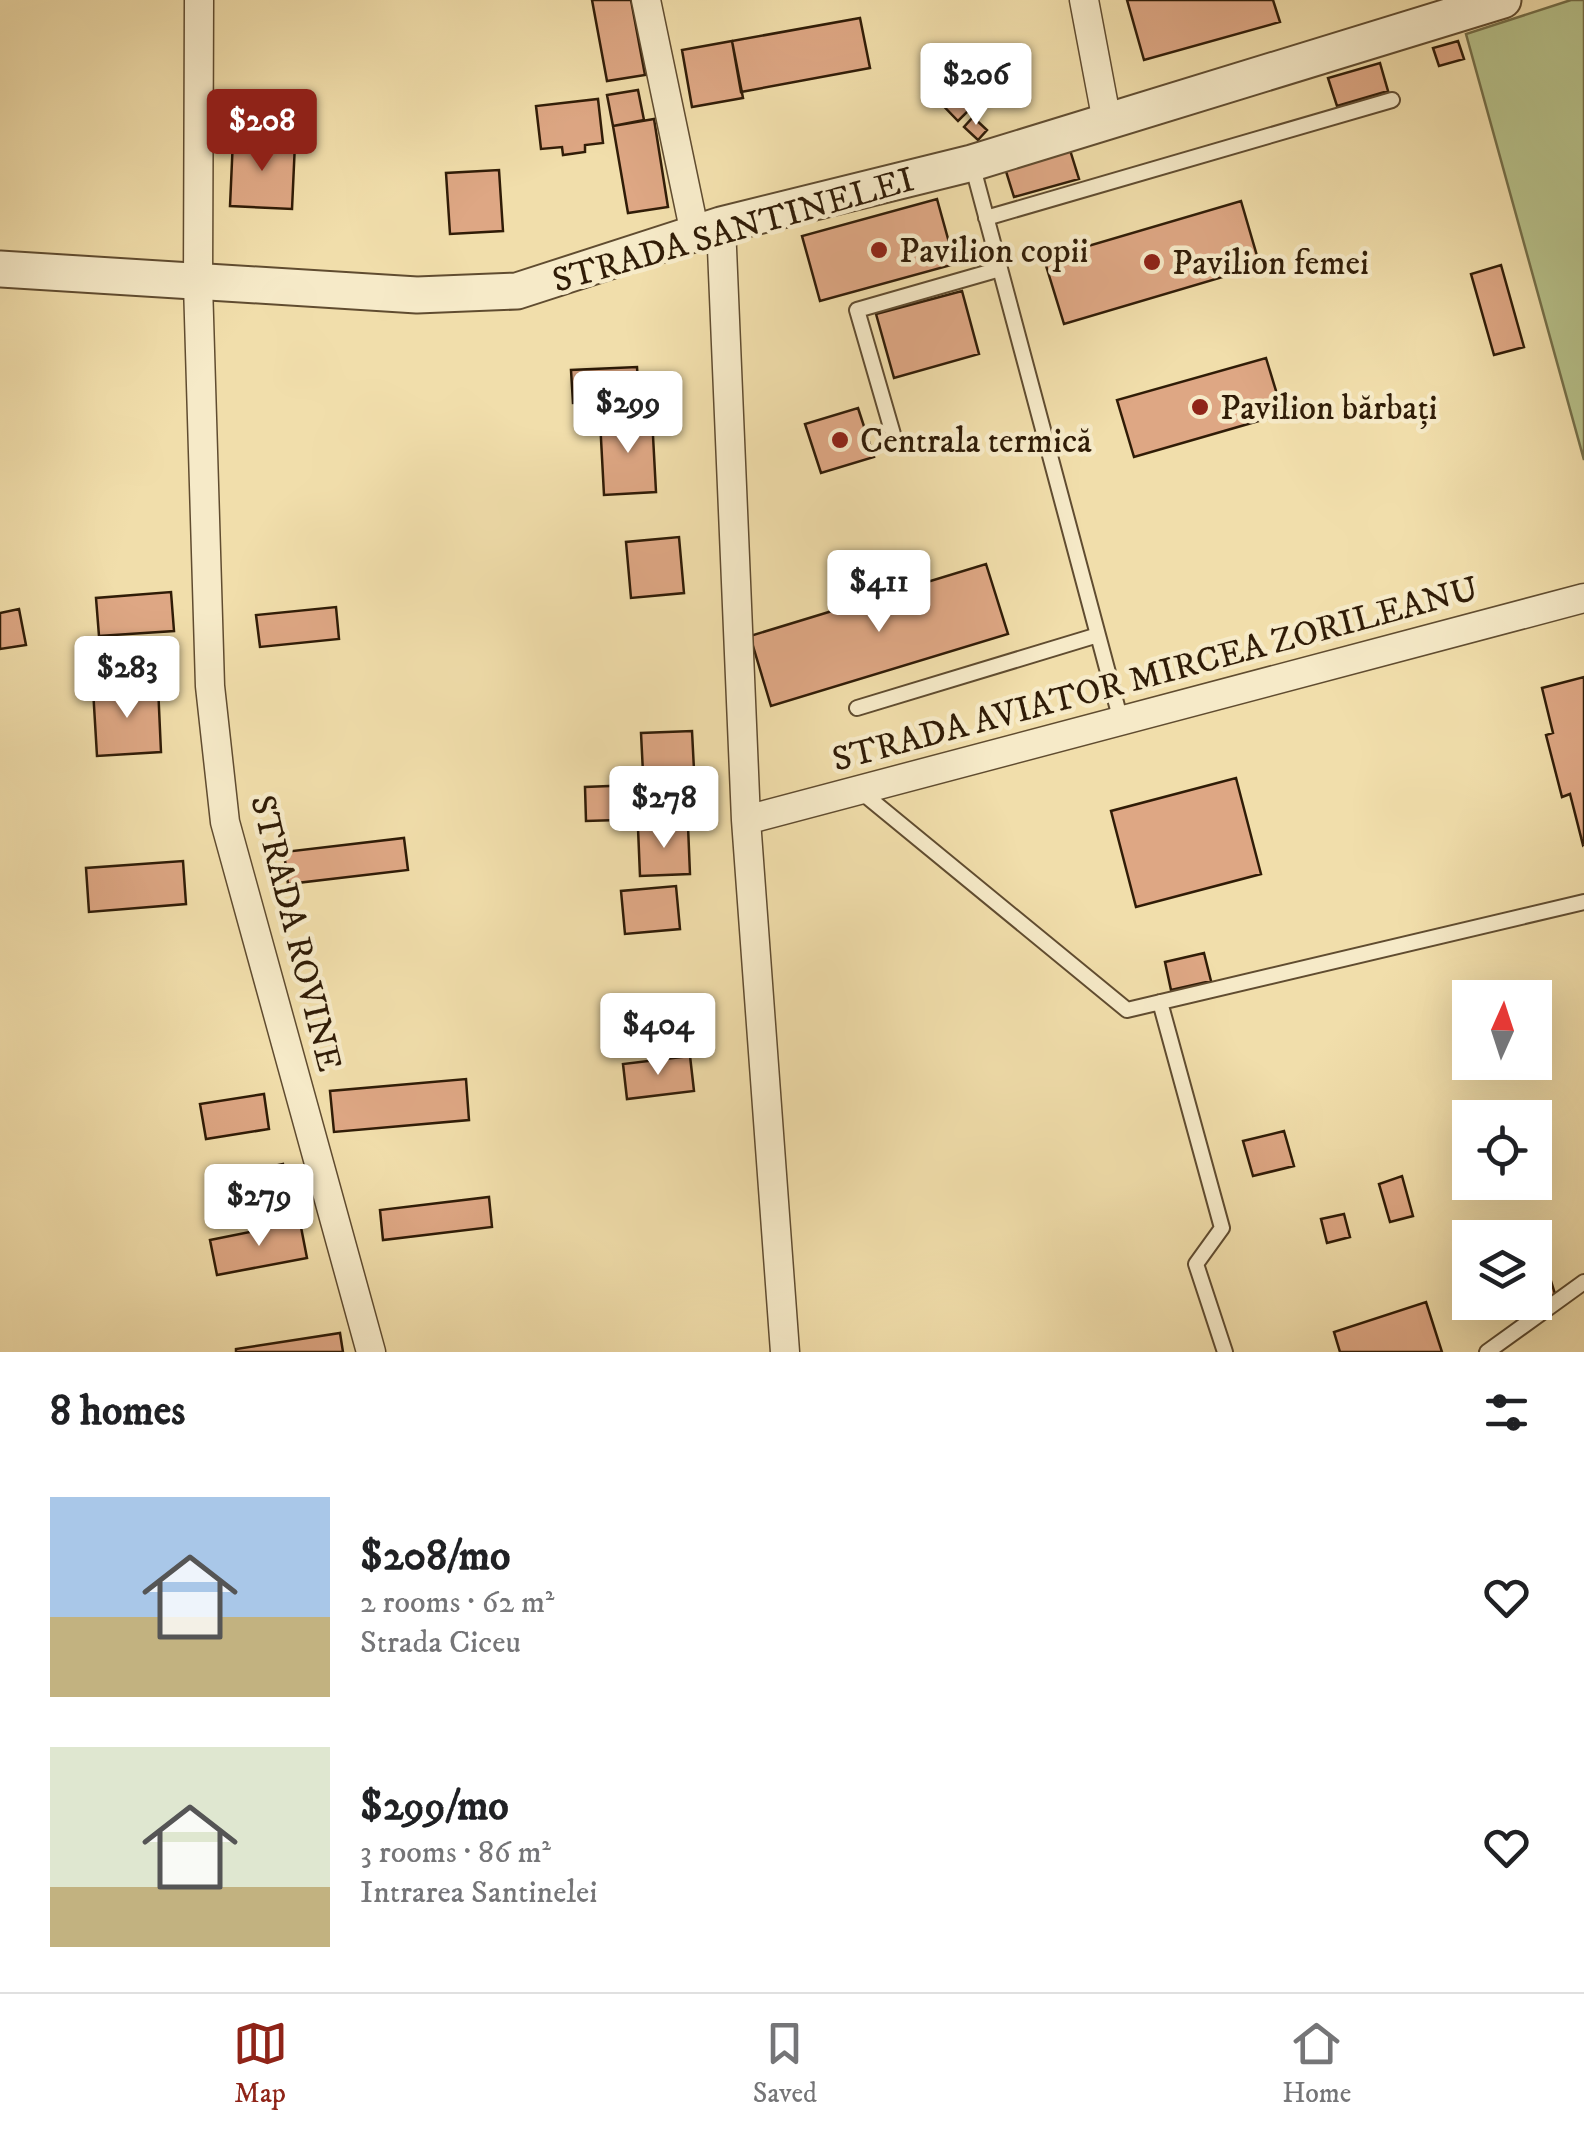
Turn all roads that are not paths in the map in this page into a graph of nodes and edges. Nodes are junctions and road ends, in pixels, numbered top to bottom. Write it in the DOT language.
graph roads {
  1 [pos="199,0"];
  2 [pos="646,0"];
  3 [pos="1084,0"];
  4 [pos="1503,0"];
  5 [pos="1392,100"];
  6 [pos="1107,122"];
  7 [pos="972,163"];
  8 [pos="986,218"];
  9 [pos="708,229"];
  10 [pos="0,268"];
  11 [pos="1000,269"];
  12 [pos="198,284"];
  13 [pos="895,441"];
  14 [pos="1584,598"];
  15 [pos="1098,635"];
  16 [pos="857,708"];
  17 [pos="1121,721"];
  18 [pos="858,790"];
  19 [pos="746,820"];
  20 [pos="1584,902"];
  21 [pos="1160,1002"];
  22 [pos="1584,1282"];
  23 [pos="371,1352"];
  24 [pos="784,1352"];
  25 [pos="1225,1352"];
  26 [pos="1487,1352"];
  1 -- 12 [label="street, STRADA ROVINE"];
  2 -- 9 [label="street"];
  3 -- 6 [label="street"];
  4 -- 6 [label="street, STRADA SANTINELEI"];
  5 -- 8 [label="lane"];
  6 -- 7 [label="street, STRADA SANTINELEI"];
  7 -- 8 [label="lane"];
  7 -- 9 [label="street, STRADA SANTINELEI"];
  8 -- 11 [label="lane"];
  9 -- 12 [label="street, STRADA SANTINELEI"];
  9 -- 19 [label="street"];
  10 -- 12 [label="street, STRADA SANTINELEI"];
  11 -- 13 [label="lane"];
  11 -- 15 [label="lane"];
  12 -- 23 [label="street, STRADA ROVINE"];
  14 -- 17 [label="street, STRADA AVIATOR MIRCEA ZORILEANU"];
  15 -- 16 [label="lane"];
  15 -- 17 [label="lane"];
  17 -- 18 [label="street, STRADA AVIATOR MIRCEA ZORILEANU"];
  18 -- 19 [label="street, STRADA AVIATOR MIRCEA ZORILEANU"];
  18 -- 21 [label="lane"];
  19 -- 24 [label="street"];
  20 -- 21 [label="lane"];
  21 -- 25 [label="lane"];
  22 -- 26 [label="lane"];
}
